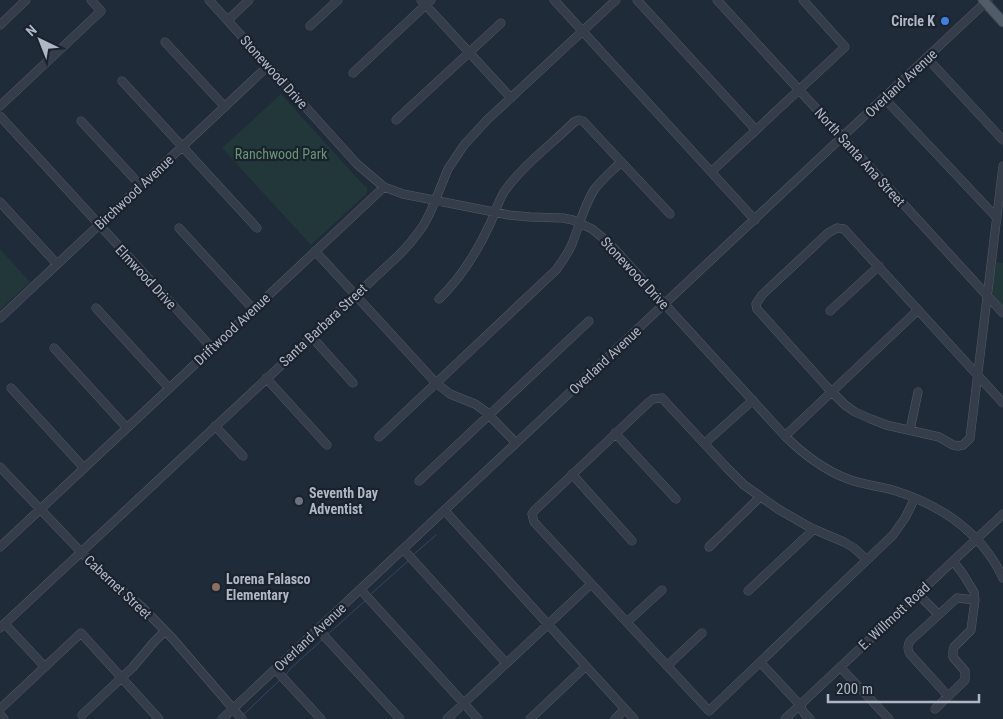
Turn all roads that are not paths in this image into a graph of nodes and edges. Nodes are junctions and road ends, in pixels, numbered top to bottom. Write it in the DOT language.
graph roads {
  1 [pos="26,0"];
  2 [pos="91,0"];
  3 [pos="209,0"];
  4 [pos="249,0"];
  5 [pos="338,0"];
  6 [pos="554,0"];
  7 [pos="616,0"];
  8 [pos="637,0"];
  9 [pos="717,0"];
  10 [pos="803,0"];
  11 [pos="985,1"];
  12 [pos="426,2"];
  13 [pos="228,20"];
  14 [pos="1003,22"];
  15 [pos="501,23"];
  16 [pos="0,25"];
  17 [pos="310,26"];
  18 [pos="583,31"];
  19 [pos="165,42"];
  20 [pos="468,52"];
  21 [pos="927,58"];
  22 [pos="268,66"];
  23 [pos="353,73"];
  24 [pos="122,82"];
  25 [pos="800,90"];
  26 [pos="511,98"];
  27 [pos="884,98"];
  28 [pos="0,106"];
  29 [pos="225,107"];
  30 [pos="0,116"];
  31 [pos="396,120"];
  32 [pos="81,121"];
  33 [pos="756,130"];
  34 [pos="843,137"];
  35 [pos="1003,140"];
  36 [pos="182,146"];
  37 [pos="622,162"];
  38 [pos="1003,166"];
  39 [pos="711,172"];
  40 [pos="141,186"];
  41 [pos="384,187"];
  42 [pos="435,200"];
  43 [pos="0,202"];
  44 [pos="495,212"];
  45 [pos="670,214"];
  46 [pos="997,218"];
  47 [pos="754,220"];
  48 [pos="580,222"];
  49 [pos="99,225"];
  50 [pos="179,228"];
  51 [pos="257,228"];
  52 [pos="315,252"];
  53 [pos="57,264"];
  54 [pos="879,266"];
  55 [pos="354,296"];
  56 [pos="987,296"];
  57 [pos="439,299"];
  58 [pos="665,304"];
  59 [pos="96,308"];
  60 [pos="254,309"];
  61 [pos="918,310"];
  62 [pos="830,311"];
  63 [pos="1003,313"];
  64 [pos="0,318"];
  65 [pos="589,321"];
  66 [pos="311,336"];
  67 [pos="54,348"];
  68 [pos="212,348"];
  69 [pos="978,375"];
  70 [pos="266,378"];
  71 [pos="353,383"];
  72 [pos="436,383"];
  73 [pos="11,388"];
  74 [pos="169,388"];
  75 [pos="831,392"];
  76 [pos="918,392"];
  77 [pos="753,400"];
  78 [pos="1003,403"];
  79 [pos="490,415"];
  80 [pos="215,426"];
  81 [pos="127,428"];
  82 [pos="910,430"];
  83 [pos="615,433"];
  84 [pos="785,436"];
  85 [pos="379,437"];
  86 [pos="516,443"];
  87 [pos="705,443"];
  88 [pos="327,444"];
  89 [pos="243,456"];
  90 [pos="0,466"];
  91 [pos="82,470"];
  92 [pos="572,474"];
  93 [pos="418,481"];
  94 [pos="760,497"];
  95 [pos="915,498"];
  96 [pos="676,499"];
  97 [pos="40,509"];
  98 [pos="444,510"];
  99 [pos="1003,514"];
  100 [pos="814,529"];
  101 [pos="977,539"];
  102 [pos="632,540"];
  103 [pos="0,547"];
  104 [pos="709,547"];
  105 [pos="403,549"];
  106 [pos="81,552"];
  107 [pos="867,560"];
  108 [pos="953,561"];
  109 [pos="1003,578"];
  110 [pos="591,584"];
  111 [pos="360,589"];
  112 [pos="662,590"];
  113 [pos="748,591"];
  114 [pos="918,594"];
  115 [pos="975,600"];
  116 [pos="938,614"];
  117 [pos="627,622"];
  118 [pos="548,624"];
  119 [pos="2,626"];
  120 [pos="318,629"];
  121 [pos="165,631"];
  122 [pos="702,633"];
  123 [pos="760,662"];
  124 [pos="506,663"];
  125 [pos="586,666"];
  126 [pos="667,666"];
  127 [pos="45,667"];
  128 [pos="840,667"];
  129 [pos="275,669"];
  130 [pos="121,677"];
  131 [pos="948,696"];
  132 [pos="464,703"];
  133 [pos="800,705"];
  134 [pos="0,709"];
  135 [pos="233,709"];
  136 [pos="625,709"];
  137 [pos="935,709"];
  138 [pos="82,714"];
  139 [pos="0,715"];
  140 [pos="4,719"];
  141 [pos="159,719"];
  142 [pos="222,719"];
  143 [pos="242,719"];
  144 [pos="321,719"];
  145 [pos="400,719"];
  146 [pos="446,719"];
  147 [pos="478,719"];
  148 [pos="530,719"];
  149 [pos="615,719"];
  150 [pos="634,719"];
  151 [pos="785,719"];
  152 [pos="810,719"];
  153 [pos="889,719"];
  1 -- 16 [label="street"];
  2 -- 28 [label="street"];
  3 -- 13 [label="street, Stonewood Drive"];
  4 -- 13 [label="street"];
  5 -- 17 [label="street"];
  6 -- 18 [label="street"];
  7 -- 18 [label="street, Santa Barbara Street"];
  8 -- 33 [label="street"];
  9 -- 25 [label="street, North Santa Ana Street"];
  10 -- 25 [label="street"];
  11 -- 14 [label="main road"];
  11 -- 21 [label="street, Overland Avenue"];
  12 -- 20 [label="street"];
  12 -- 23 [label="street"];
  13 -- 22 [label="street, Stonewood Drive"];
  15 -- 20 [label="street"];
  18 -- 26 [label="street, Santa Barbara Street"];
  18 -- 39 [label="street"];
  19 -- 29 [label="street"];
  20 -- 26 [label="street"];
  20 -- 31 [label="street"];
  21 -- 27 [label="street, Overland Avenue"];
  21 -- 35 [label="street"];
  22 -- 29 [label="street, Birchwood Avenue"];
  22 -- 41 [label="street, Stonewood Drive"];
  24 -- 36 [label="street"];
  25 -- 33 [label="street"];
  25 -- 34 [label="street, North Santa Ana Street"];
  26 -- 42 [label="street, Santa Barbara Street"];
  27 -- 34 [label="street, Overland Avenue"];
  27 -- 46 [label="street"];
  29 -- 36 [label="street, Birchwood Avenue"];
  30 -- 49 [label="street, Elmwood Drive"];
  32 -- 40 [label="street"];
  33 -- 39 [label="street"];
  34 -- 47 [label="street, Overland Avenue"];
  34 -- 56 [label="street, North Santa Ana Street"];
  36 -- 40 [label="street, Birchwood Avenue"];
  36 -- 51 [label="street"];
  37 -- 44 [label="street"];
  37 -- 45 [label="street"];
  37 -- 48 [label="street"];
  38 -- 46 [label="street"];
  39 -- 47 [label="street"];
  40 -- 49 [label="street, Birchwood Avenue"];
  41 -- 42 [label="street, Stonewood Drive"];
  41 -- 52 [label="street, Driftwood Avenue"];
  42 -- 44 [label="street, Stonewood Drive"];
  42 -- 55 [label="street, Santa Barbara Street"];
  43 -- 53 [label="street"];
  44 -- 48 [label="street, Stonewood Drive"];
  44 -- 57 [label="street"];
  46 -- 56 [label="street"];
  47 -- 58 [label="street, Overland Avenue"];
  48 -- 58 [label="street, Stonewood Drive"];
  48 -- 72 [label="street"];
  49 -- 53 [label="street, Birchwood Avenue"];
  49 -- 68 [label="street, Elmwood Drive"];
  50 -- 60 [label="street"];
  52 -- 55 [label="street"];
  52 -- 60 [label="street, Driftwood Avenue"];
  53 -- 64 [label="street, Birchwood Avenue"];
  54 -- 61 [label="street"];
  54 -- 62 [label="street"];
  54 -- 75 [label="street"];
  55 -- 66 [label="street, Santa Barbara Street"];
  55 -- 72 [label="street"];
  56 -- 63 [label="street, North Santa Ana Street"];
  56 -- 69 [label="street"];
  58 -- 77 [label="street, Stonewood Drive"];
  58 -- 86 [label="street, Overland Avenue"];
  59 -- 74 [label="street"];
  60 -- 68 [label="street, Driftwood Avenue"];
  61 -- 69 [label="street"];
  61 -- 75 [label="street"];
  65 -- 79 [label="street"];
  66 -- 70 [label="street, Santa Barbara Street"];
  66 -- 71 [label="street"];
  67 -- 81 [label="street"];
  68 -- 74 [label="street, Driftwood Avenue"];
  69 -- 78 [label="street"];
  69 -- 82 [label="street"];
  70 -- 80 [label="street, Santa Barbara Street"];
  70 -- 88 [label="street"];
  72 -- 79 [label="street"];
  72 -- 85 [label="street"];
  73 -- 91 [label="street"];
  74 -- 81 [label="street, Driftwood Avenue"];
  75 -- 82 [label="street"];
  75 -- 84 [label="street"];
  76 -- 82 [label="street"];
  77 -- 84 [label="street, Stonewood Drive"];
  77 -- 87 [label="street"];
  79 -- 86 [label="street"];
  79 -- 93 [label="street"];
  80 -- 89 [label="street"];
  80 -- 106 [label="street, Santa Barbara Street"];
  81 -- 91 [label="street, Driftwood Avenue"];
  83 -- 87 [label="street"];
  83 -- 92 [label="street"];
  83 -- 96 [label="street"];
  84 -- 95 [label="street, Stonewood Drive"];
  86 -- 98 [label="street, Overland Avenue"];
  87 -- 94 [label="street"];
  90 -- 97 [label="street, Cabernet Street"];
  91 -- 97 [label="street, Driftwood Avenue"];
  92 -- 102 [label="street"];
  92 -- 110 [label="street"];
  94 -- 100 [label="street"];
  94 -- 104 [label="street"];
  95 -- 101 [label="street, Stonewood Drive"];
  95 -- 107 [label="street"];
  97 -- 103 [label="street, Driftwood Avenue"];
  97 -- 106 [label="street, Cabernet Street"];
  98 -- 105 [label="street, Overland Avenue"];
  98 -- 118 [label="street"];
  99 -- 101 [label="street, E. Willmott Road"];
  100 -- 107 [label="street"];
  100 -- 113 [label="street"];
  101 -- 108 [label="street, E. Willmott Road"];
  101 -- 109 [label="street, Stonewood Drive"];
  105 -- 111 [label="street, Overland Avenue"];
  105 -- 124 [label="street"];
  106 -- 119 [label="street, Santa Barbara Street"];
  106 -- 121 [label="street, Cabernet Street"];
  107 -- 123 [label="street"];
  108 -- 114 [label="street, E. Willmott Road"];
  108 -- 115 [label="street"];
  110 -- 117 [label="street"];
  110 -- 118 [label="street"];
  111 -- 120 [label="street, Overland Avenue"];
  111 -- 132 [label="street"];
  112 -- 117 [label="street"];
  114 -- 116 [label="street"];
  114 -- 128 [label="street, E. Willmott Road"];
  115 -- 116 [label="street"];
  115 -- 131 [label="street"];
  116 -- 131 [label="street"];
  117 -- 126 [label="street"];
  118 -- 124 [label="street"];
  118 -- 125 [label="street"];
  119 -- 127 [label="street"];
  120 -- 129 [label="street, Overland Avenue"];
  120 -- 145 [label="street"];
  121 -- 130 [label="street"];
  121 -- 135 [label="street, Cabernet Street"];
  122 -- 126 [label="street"];
  123 -- 126 [label="street"];
  123 -- 133 [label="street"];
  124 -- 132 [label="street"];
  125 -- 136 [label="street"];
  125 -- 148 [label="street"];
  127 -- 130 [label="street"];
  127 -- 134 [label="street"];
  128 -- 133 [label="street, E. Willmott Road"];
  128 -- 153 [label="street"];
  129 -- 135 [label="street, Overland Avenue"];
  129 -- 144 [label="street"];
  130 -- 138 [label="street"];
  130 -- 141 [label="street"];
  131 -- 137 [label="street"];
  132 -- 146 [label="street"];
  132 -- 147 [label="street"];
  133 -- 151 [label="street, E. Willmott Road"];
  133 -- 152 [label="street"];
  135 -- 142 [label="street, Overland Avenue"];
  135 -- 143 [label="street, Cabernet Street"];
  136 -- 149 [label="street"];
  136 -- 150 [label="street"];
  139 -- 140 [label="street"];
}
